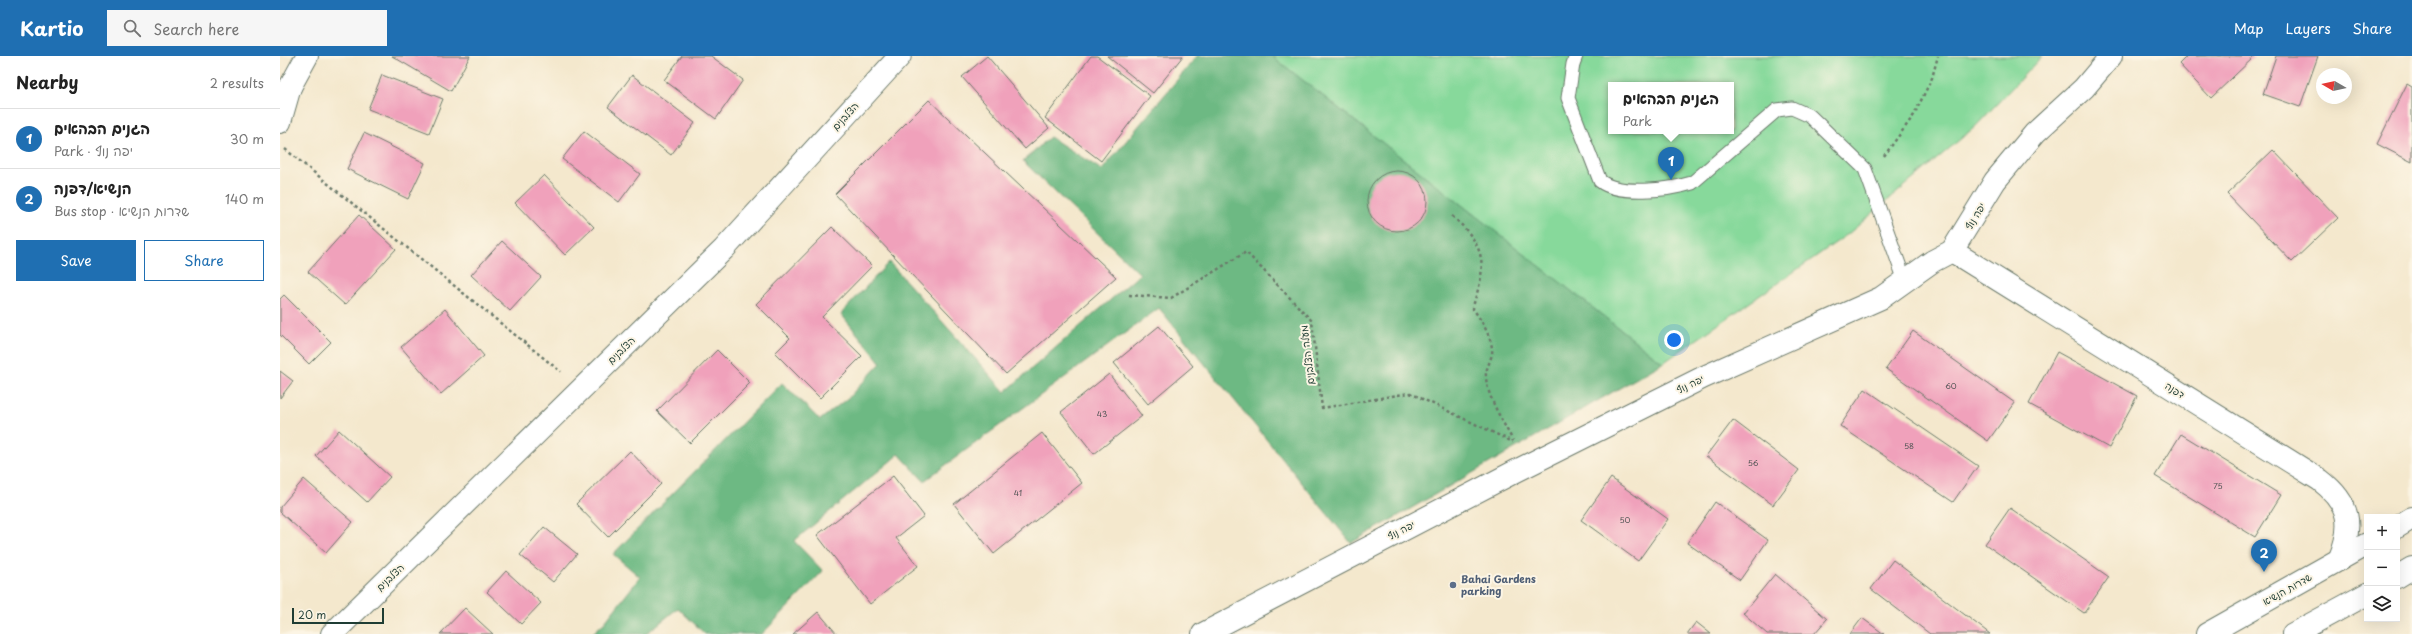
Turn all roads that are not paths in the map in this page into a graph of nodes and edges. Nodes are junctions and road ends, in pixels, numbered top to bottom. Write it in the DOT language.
graph roads {
  1 [pos="307,56"];
  2 [pos="900,56"];
  3 [pos="1576,56"];
  4 [pos="2111,56"];
  5 [pos="285,93"];
  6 [pos="280,122"];
  7 [pos="1952,251"];
  8 [pos="1905,281"];
  9 [pos="2412,518"];
  10 [pos="2400,525"];
  11 [pos="2364,546"];
  12 [pos="2339,560"];
  13 [pos="2412,568"];
  14 [pos="2400,575"];
  15 [pos="2364,596"];
  16 [pos="332,634"];
  17 [pos="1203,634"];
  18 [pos="2207,634"];
  19 [pos="2293,634"];
  1 -- 5 [label="street"];
  2 -- 16 [label="street, הצלבנים"];
  3 -- 8 [label="lane"];
  4 -- 7 [label="street, יפה נוף"];
  5 -- 6 [label="street"];
  7 -- 8 [label="street, יפה נוף"];
  7 -- 12 [label="street, דפנה"];
  8 -- 17 [label="street, יפה נוף"];
  9 -- 10 [label="street"];
  11 -- 12 [label="street, שדרות הנשיא"];
  12 -- 18 [label="street, שדרות הנשיא"];
  13 -- 14 [label="street"];
  15 -- 19 [label="street"];
}
